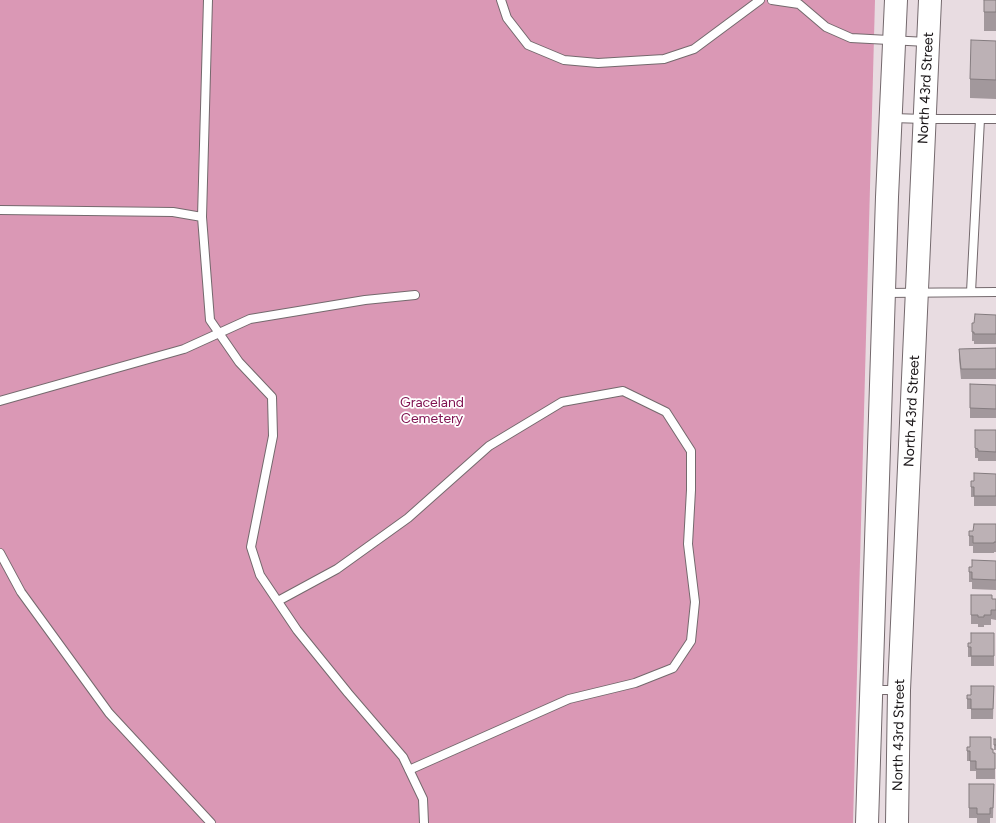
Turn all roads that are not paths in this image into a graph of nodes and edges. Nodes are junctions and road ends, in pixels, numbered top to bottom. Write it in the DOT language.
graph roads {
  1 [pos="208,0"];
  2 [pos="501,0"];
  3 [pos="760,0"];
  4 [pos="772,0"];
  5 [pos="896,0"];
  6 [pos="930,0"];
  7 [pos="894,40"];
  8 [pos="928,42"];
  9 [pos="891,118"];
  10 [pos="925,119"];
  11 [pos="980,119"];
  12 [pos="996,119"];
  13 [pos="0,210"];
  14 [pos="202,217"];
  15 [pos="972,292"];
  16 [pos="996,292"];
  17 [pos="884,293"];
  18 [pos="917,293"];
  19 [pos="415,295"];
  20 [pos="219,334"];
  21 [pos="0,401"];
  22 [pos="0,553"];
  23 [pos="278,601"];
  24 [pos="872,690"];
  25 [pos="899,690"];
  26 [pos="409,770"];
  27 [pos="211,823"];
  28 [pos="424,823"];
  29 [pos="867,823"];
  30 [pos="897,823"];
  1 -- 14 [label="lane"];
  2 -- 3 [label="lane"];
  4 -- 7 [label="lane"];
  5 -- 7 [label="main road, North 43rd Street"];
  6 -- 8 [label="main road, North 43rd Street"];
  7 -- 8 [label="lane"];
  7 -- 9 [label="main road, North 43rd Street"];
  8 -- 10 [label="main road, North 43rd Street"];
  9 -- 10 [label="lane"];
  9 -- 17 [label="main road, North 43rd Street"];
  10 -- 11 [label="lane"];
  10 -- 18 [label="main road, North 43rd Street"];
  11 -- 12 [label="lane"];
  11 -- 15 [label="lane"];
  13 -- 14 [label="lane"];
  14 -- 20 [label="lane"];
  15 -- 16 [label="lane"];
  15 -- 18 [label="lane"];
  17 -- 18 [label="lane"];
  17 -- 24 [label="main road, North 43rd Street"];
  18 -- 25 [label="main road, North 43rd Street"];
  19 -- 20 [label="lane"];
  20 -- 21 [label="lane"];
  20 -- 23 [label="lane"];
  22 -- 27 [label="lane"];
  23 -- 26 [label="lane"];
  23 -- 26 [label="lane"];
  24 -- 25 [label="lane"];
  24 -- 29 [label="main road, North 43rd Street"];
  25 -- 30 [label="main road, North 43rd Street"];
  26 -- 28 [label="lane"];
}
